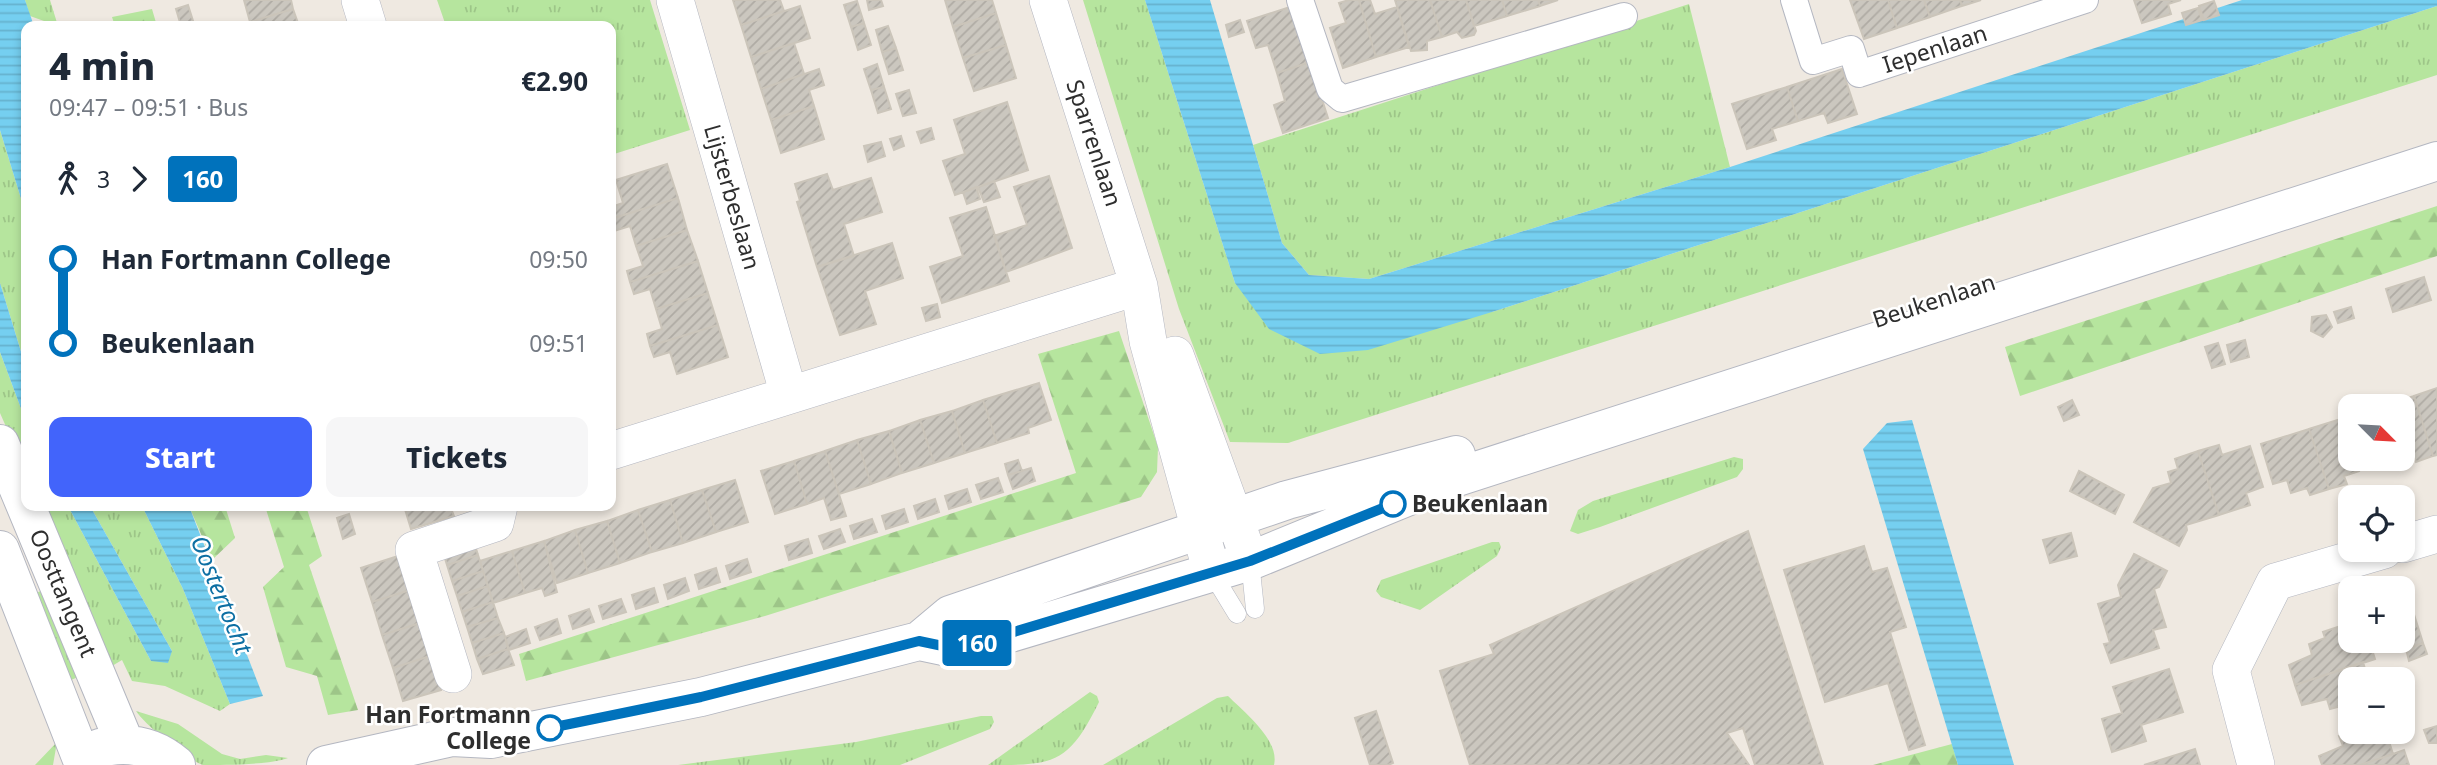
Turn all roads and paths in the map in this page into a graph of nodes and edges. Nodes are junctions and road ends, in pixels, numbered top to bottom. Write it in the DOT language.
graph roads {
  1 [pos="360,0"];
  2 [pos="675,0"];
  3 [pos="1048,0"];
  4 [pos="1300,0"];
  5 [pos="1794,0"];
  6 [pos="2085,0"];
  7 [pos="1624,16"];
  8 [pos="366,21"];
  9 [pos="2437,139"];
  10 [pos="2437,161"];
  11 [pos="1139,286"];
  12 [pos="789,395"];
  13 [pos="0,444"];
  14 [pos="616,449"];
  15 [pos="21,494"];
  16 [pos="28,511"];
  17 [pos="498,511"];
  18 [pos="1237,518"];
  19 [pos="1198,531"];
  20 [pos="2437,534"];
  21 [pos="2415,540"];
  22 [pos="0,550"];
  23 [pos="1250,561"];
  24 [pos="2343,562"];
  25 [pos="1212,573"];
  26 [pos="1255,608"];
  27 [pos="1237,614"];
  28 [pos="919,641"];
  29 [pos="453,674"];
  30 [pos="491,739"];
  31 [pos="125,744"];
  32 [pos="76,761"];
  33 [pos="176,765"];
  34 [pos="326,765"];
  35 [pos="442,765"];
  36 [pos="2256,765"];
  1 -- 8 [label="street"];
  2 -- 12 [label="street, Lijsterbeslaan"];
  3 -- 11 [label="street, Sparrenlaan"];
  4 -- 7 [label="street"];
  5 -- 6 [label="street, Iepenlaan"];
  9 -- 18 [label="street, Beukenlaan"];
  10 -- 23 [label="street, Beukenlaan"];
  11 -- 12 [label="street"];
  11 -- 18 [label="street, Sparrenlaan"];
  11 -- 19 [label="street, Sparrenlaan"];
  12 -- 14 [label="street"];
  13 -- 15 [label="street, Oosttangent"];
  16 -- 31 [label="street, Oosttangent"];
  17 -- 29 [label="street"];
  18 -- 19 [label="street, Beukenlaan"];
  18 -- 23 [label="street, Sparrenlaan"];
  19 -- 25 [label="street, Sparrenlaan"];
  19 -- 28 [label="street, Beukenlaan"];
  20 -- 21 [label="street"];
  22 -- 32 [label="street, Oosttangent"];
  23 -- 25 [label="street, Beukenlaan"];
  23 -- 26 [label="lane"];
  24 -- 36 [label="street"];
  25 -- 27 [label="lane"];
  25 -- 28 [label="street, Beukenlaan"];
  28 -- 30 [label="street, Beukenlaan"];
  30 -- 34 [label="street, Beukenlaan"];
  30 -- 35 [label="street, Beukenlaan"];
  31 -- 32 [label="street"];
  31 -- 33 [label="street"];
}
